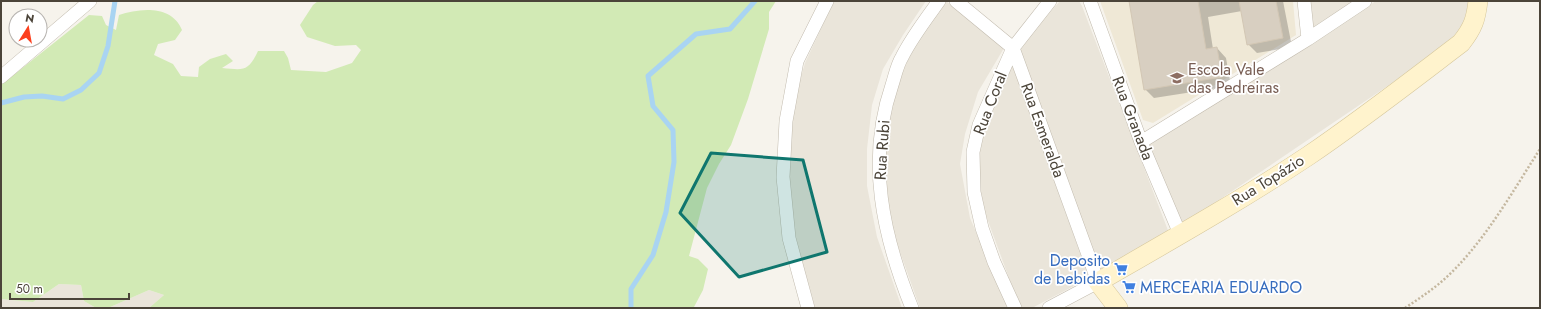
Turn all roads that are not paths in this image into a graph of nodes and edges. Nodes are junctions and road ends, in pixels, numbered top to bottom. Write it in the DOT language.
graph roads {
  1 [pos="90,1"];
  2 [pos="827,1"];
  3 [pos="939,1"];
  4 [pos="956,1"];
  5 [pos="1050,1"];
  6 [pos="1090,1"];
  7 [pos="1304,1"];
  8 [pos="1365,1"];
  9 [pos="1478,1"];
  10 [pos="1308,39"];
  11 [pos="1013,48"];
  12 [pos="1,77"];
  13 [pos="1141,142"];
  14 [pos="1180,234"];
  15 [pos="1098,282"];
  16 [pos="808,308"];
  17 [pos="912,308"];
  18 [pos="1014,308"];
  19 [pos="1049,308"];
  20 [pos="1118,308"];
  1 -- 12 [label="street"];
  2 -- 16 [label="street"];
  3 -- 17 [label="street, Rua Rubi"];
  4 -- 11 [label="street"];
  5 -- 11 [label="street, Rua Coral"];
  6 -- 13 [label="street, Rua Granada"];
  7 -- 10 [label="street"];
  8 -- 10 [label="street"];
  9 -- 14 [label="street, Rua Topázio"];
  10 -- 13 [label="street"];
  11 -- 15 [label="street, Rua Esmeralda"];
  11 -- 18 [label="street, Rua Coral"];
  13 -- 14 [label="street, Rua Granada"];
  14 -- 15 [label="street, Rua Topázio"];
  15 -- 19 [label="street, Rua Topázio"];
  15 -- 20 [label="street"];
}
